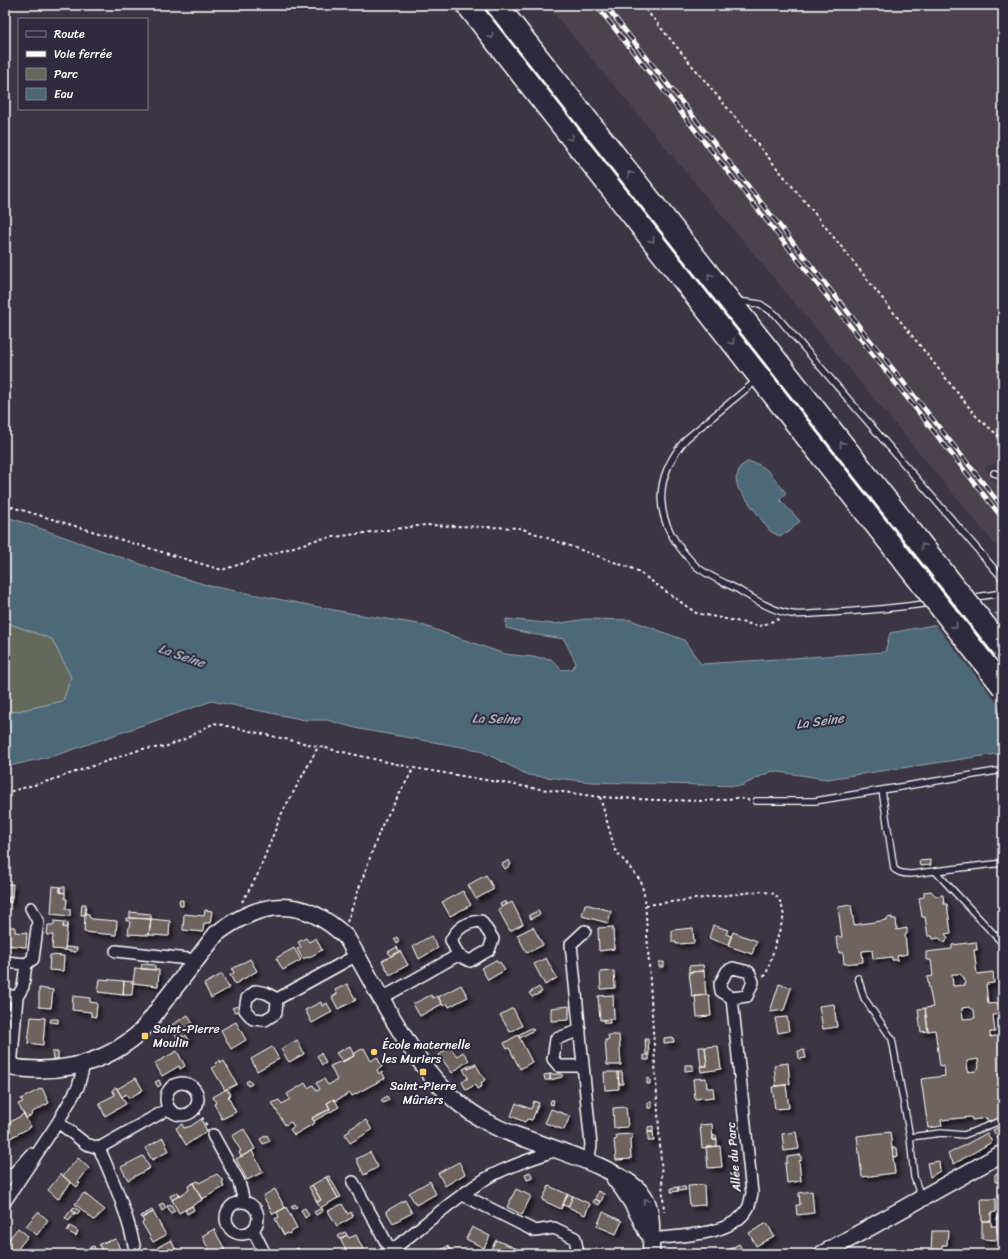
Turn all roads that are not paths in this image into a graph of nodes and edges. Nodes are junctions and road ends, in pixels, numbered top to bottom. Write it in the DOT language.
graph roads {
  1 [pos="467,5"];
  2 [pos="497,5"];
  3 [pos="729,299"];
  4 [pos="760,378"];
  5 [pos="994,473"];
  6 [pos="1003,476"];
  7 [pos="1003,579"];
  8 [pos="1003,593"];
  9 [pos="957,600"];
  10 [pos="942,602"];
  11 [pos="1003,648"];
  12 [pos="1003,687"];
  13 [pos="1003,770"];
  14 [pos="882,790"];
  15 [pos="756,801"];
  16 [pos="1003,862"];
  17 [pos="935,871"];
  18 [pos="31,908"];
  19 [pos="585,930"];
  20 [pos="1003,944"];
  21 [pos="116,951"];
  22 [pos="357,955"];
  23 [pos="458,955"];
  24 [pos="197,960"];
  25 [pos="5,962"];
  26 [pos="26,964"];
  27 [pos="858,978"];
  28 [pos="5,995"];
  29 [pos="17,998"];
  30 [pos="382,998"];
  31 [pos="732,998"];
  32 [pos="277,999"];
  33 [pos="580,1030"];
  34 [pos="84,1065"];
  35 [pos="583,1066"];
  36 [pos="8,1067"];
  37 [pos="168,1109"];
  38 [pos="1003,1120"];
  39 [pos="58,1122"];
  40 [pos="213,1135"];
  41 [pos="910,1137"];
  42 [pos="99,1148"];
  43 [pos="557,1150"];
  44 [pos="1003,1153"];
  45 [pos="588,1162"];
  46 [pos="5,1180"];
  47 [pos="353,1182"];
  48 [pos="463,1195"];
  49 [pos="922,1199"];
  50 [pos="5,1202"];
  51 [pos="244,1202"];
  52 [pos="1003,1221"];
  53 [pos="1003,1228"];
  54 [pos="253,1230"];
  55 [pos="651,1246"];
  56 [pos="389,1252"];
  57 [pos="136,1254"];
  58 [pos="265,1254"];
  59 [pos="578,1254"];
  60 [pos="822,1254"];
  1 -- 4 [label="highway, one-way"];
  3 -- 2 [label="highway, one-way"];
  3 -- 7 [label="lane"];
  11 -- 3 [label="highway, one-way, bridge"];
  4 -- 10 [label="lane"];
  4 -- 12 [label="highway, one-way, bridge"];
  5 -- 6 [label="lane"];
  8 -- 9 [label="lane"];
  13 -- 14 [label="lane"];
  14 -- 15 [label="lane"];
  14 -- 17 [label="lane"];
  16 -- 17 [label="lane"];
  17 -- 20 [label="lane"];
  18 -- 26 [label="street"];
  19 -- 33 [label="street"];
  21 -- 24 [label="street"];
  22 -- 24 [label="street"];
  22 -- 30 [label="street"];
  22 -- 32 [label="street"];
  23 -- 30 [label="street"];
  24 -- 34 [label="street"];
  25 -- 26 [label="street"];
  26 -- 29 [label="street"];
  27 -- 41 [label="lane"];
  28 -- 29 [label="street"];
  29 -- 36 [label="street"];
  30 -- 43 [label="street"];
  31 -- 31 [label="street"];
  31 -- 55 [label="street, Allée du Parc"];
  33 -- 35 [label="street"];
  33 -- 35 [label="street"];
  34 -- 36 [label="street"];
  34 -- 39 [label="street"];
  35 -- 45 [label="street"];
  37 -- 37 [label="street"];
  37 -- 42 [label="street"];
  38 -- 41 [label="lane"];
  39 -- 42 [label="street"];
  39 -- 46 [label="street"];
  39 -- 50 [label="street"];
  40 -- 51 [label="street"];
  41 -- 49 [label="lane"];
  42 -- 57 [label="street"];
  43 -- 45 [label="street"];
  43 -- 48 [label="street"];
  44 -- 49 [label="street"];
  45 -- 55 [label="street"];
  47 -- 56 [label="street"];
  48 -- 56 [label="street"];
  48 -- 59 [label="street"];
  49 -- 60 [label="street"];
  51 -- 54 [label="street"];
  51 -- 54 [label="street"];
  52 -- 53 [label="street"];
  54 -- 58 [label="street"];
}
